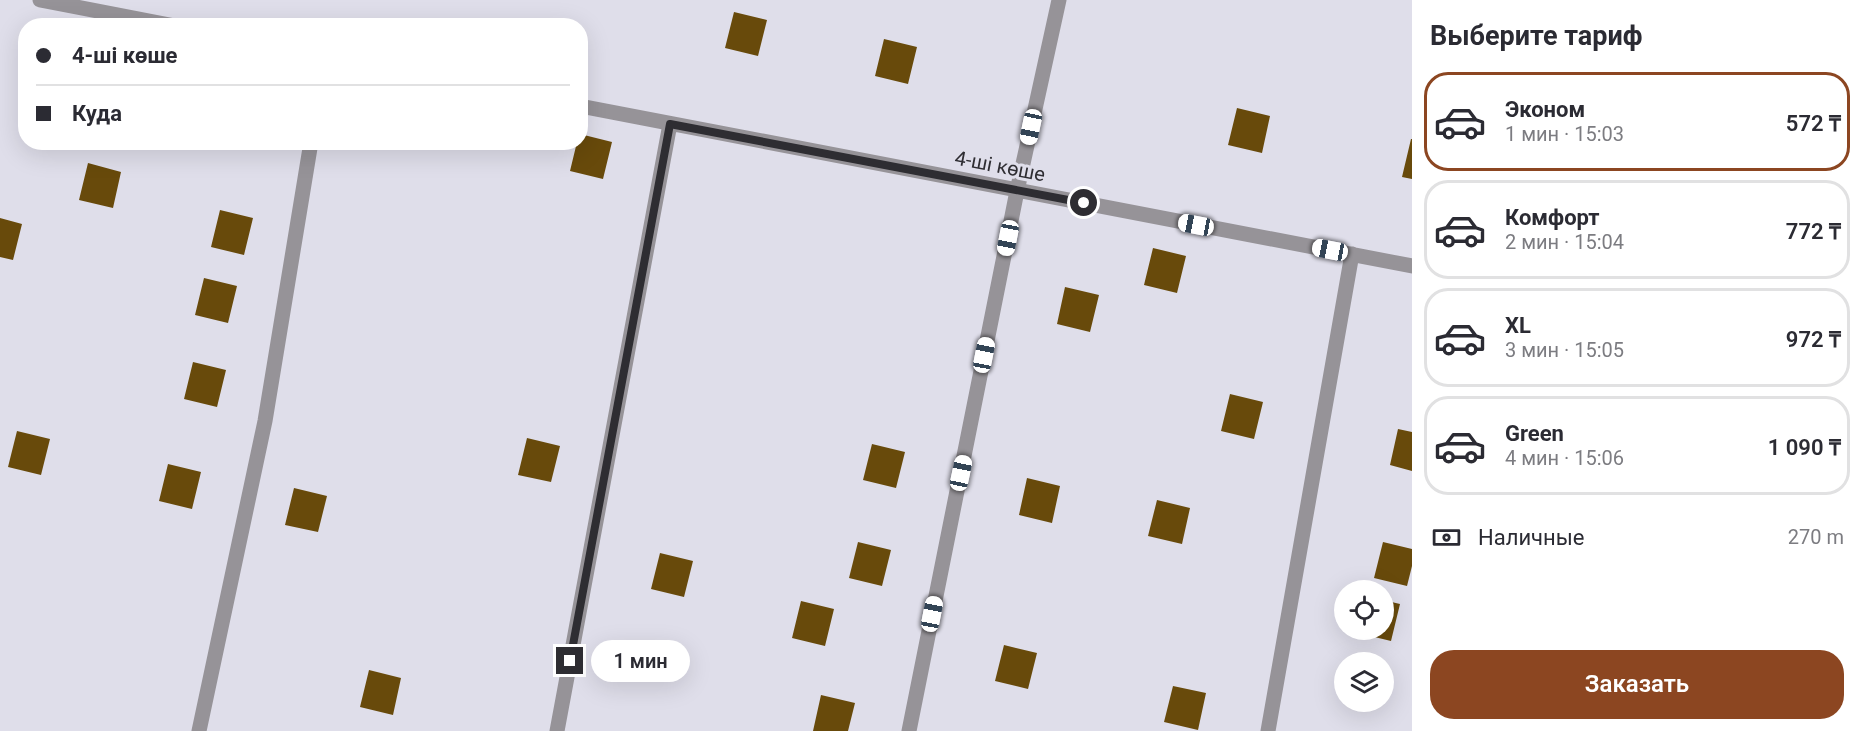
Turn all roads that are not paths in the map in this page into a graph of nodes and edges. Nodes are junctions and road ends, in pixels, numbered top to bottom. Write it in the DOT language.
graph roads {
  1 [pos="40,0"];
  2 [pos="1059,0"];
  3 [pos="133,18"];
  4 [pos="588,108"];
  5 [pos="670,124"];
  6 [pos="310,150"];
  7 [pos="1017,191"];
  8 [pos="1352,255"];
  9 [pos="1412,266"];
  10 [pos="199,731"];
  11 [pos="557,731"];
  12 [pos="909,731"];
  13 [pos="1268,731"];
  1 -- 3 [label="lane"];
  2 -- 7 [label="lane"];
  4 -- 5 [label="lane, 4-ші көше"];
  5 -- 7 [label="lane, 4-ші көше"];
  5 -- 11 [label="lane"];
  6 -- 10 [label="lane"];
  7 -- 8 [label="lane, 4-ші көше"];
  7 -- 12 [label="lane"];
  8 -- 9 [label="lane, 4-ші көше"];
  8 -- 13 [label="lane"];
}
